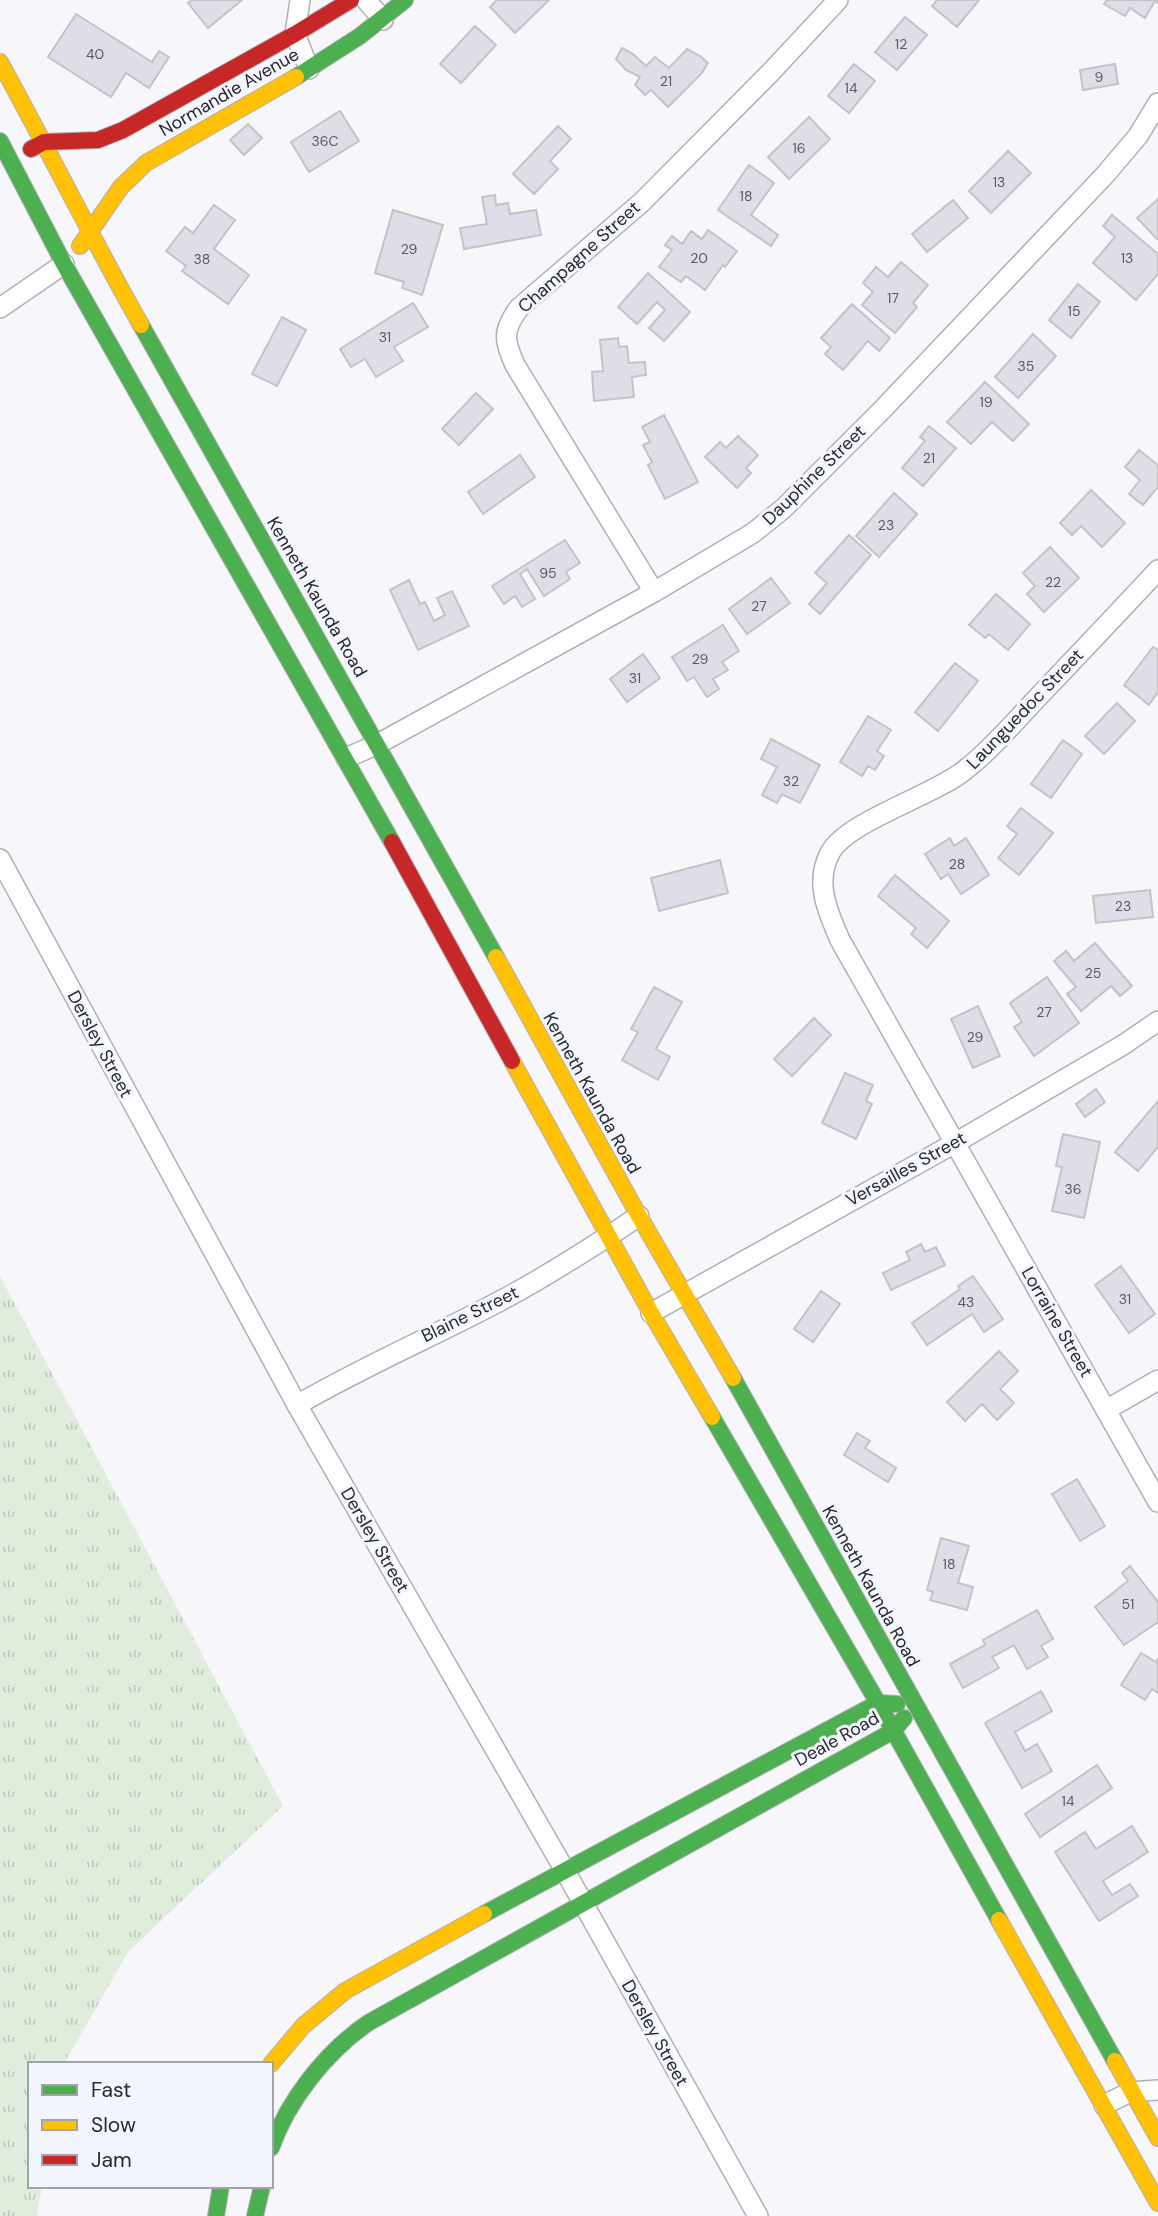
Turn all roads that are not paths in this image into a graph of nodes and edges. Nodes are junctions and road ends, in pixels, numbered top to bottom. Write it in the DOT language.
graph roads {
  1 [pos="300,0"];
  2 [pos="351,0"];
  3 [pos="366,0"];
  4 [pos="405,0"];
  5 [pos="838,0"];
  6 [pos="383,20"];
  7 [pos="295,34"];
  8 [pos="0,62"];
  9 [pos="309,69"];
  10 [pos="1158,103"];
  11 [pos="0,141"];
  12 [pos="44,142"];
  13 [pos="10,160"];
  14 [pos="90,235"];
  15 [pos="64,264"];
  16 [pos="0,308"];
  17 [pos="1158,570"];
  18 [pos="654,592"];
  19 [pos="378,744"];
  20 [pos="346,758"];
  21 [pos="0,859"];
  22 [pos="1158,1021"];
  23 [pos="955,1143"];
  24 [pos="639,1216"];
  25 [pos="609,1237"];
  26 [pos="685,1292"];
  27 [pos="651,1312"];
  28 [pos="1158,1380"];
  29 [pos="297,1405"];
  30 [pos="1107,1410"];
  31 [pos="1158,1502"];
  32 [pos="878,1703"];
  33 [pos="915,1705"];
  34 [pos="892,1731"];
  35 [pos="564,1869"];
  36 [pos="581,1902"];
  37 [pos="371,1999"];
  38 [pos="273,2062"];
  39 [pos="1158,2090"];
  40 [pos="1130,2092"];
  41 [pos="1104,2105"];
  42 [pos="1158,2138"];
  43 [pos="273,2144"];
  44 [pos="1130,2152"];
  45 [pos="221,2188"];
  46 [pos="262,2188"];
  47 [pos="1158,2203"];
  48 [pos="216,2216"];
  49 [pos="255,2216"];
  50 [pos="758,2216"];
  1 -- 7 [label="street"];
  2 -- 7 [label="main road, Normandie Avenue"];
  3 -- 6 [label="street"];
  4 -- 6 [label="main road, Normandie Avenue"];
  5 -- 18 [label="street, Champagne Street"];
  6 -- 9 [label="main road, Normandie Avenue"];
  7 -- 9 [label="street"];
  7 -- 12 [label="main road, Normandie Avenue"];
  8 -- 12 [label="main road, Kenneth Kaunda Road"];
  9 -- 14 [label="main road, Normandie Avenue"];
  10 -- 18 [label="street, Dauphine Street"];
  11 -- 13 [label="main road"];
  12 -- 13 [label="main road"];
  12 -- 14 [label="main road, Kenneth Kaunda Road"];
  13 -- 15 [label="main road"];
  14 -- 15 [label="main road, Normandie Avenue"];
  14 -- 19 [label="main road, Kenneth Kaunda Road"];
  15 -- 16 [label="street"];
  15 -- 20 [label="main road"];
  17 -- 23 [label="street, Launguedoc Street"];
  18 -- 19 [label="street, Dauphine Street"];
  19 -- 20 [label="street, Dauphine Street"];
  19 -- 24 [label="main road, Kenneth Kaunda Road"];
  20 -- 25 [label="main road"];
  21 -- 29 [label="street, Dersley Street"];
  22 -- 23 [label="street, Versailles Street"];
  23 -- 26 [label="street, Versailles Street"];
  23 -- 30 [label="street, Lorraine Street"];
  24 -- 25 [label="street, Blaine Street"];
  24 -- 26 [label="main road, Kenneth Kaunda Road"];
  25 -- 27 [label="main road"];
  25 -- 29 [label="street, Blaine Street"];
  26 -- 27 [label="street, Versailles Street"];
  26 -- 33 [label="main road, Kenneth Kaunda Road"];
  27 -- 32 [label="main road"];
  28 -- 30 [label="street"];
  29 -- 35 [label="street, Dersley Street"];
  30 -- 31 [label="street, Lorraine Street"];
  32 -- 33 [label="main road, Deale Road"];
  32 -- 34 [label="main road"];
  32 -- 35 [label="main road, Deale Road"];
  33 -- 34 [label="main road, Deale Road"];
  33 -- 40 [label="main road, Kenneth Kaunda Road"];
  34 -- 36 [label="main road, Deale Road"];
  34 -- 41 [label="main road"];
  35 -- 36 [label="street, Dersley Street"];
  35 -- 37 [label="main road, Deale Road"];
  36 -- 37 [label="main road, Deale Road"];
  36 -- 50 [label="street, Dersley Street"];
  37 -- 38 [label="main road, Deale Road"];
  37 -- 43 [label="main road, Deale Road"];
  39 -- 40 [label="street"];
  40 -- 41 [label="street"];
  40 -- 42 [label="main road, Kenneth Kaunda Road"];
  41 -- 44 [label="main road"];
  42 -- 44 [label="street"];
  44 -- 47 [label="main road"];
  45 -- 48 [label="main road"];
  46 -- 49 [label="main road"];
}
